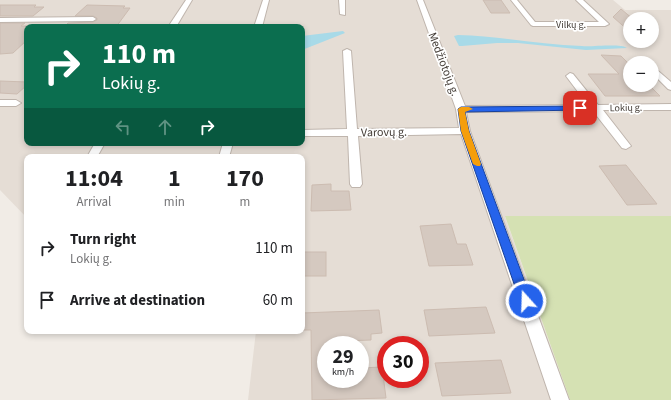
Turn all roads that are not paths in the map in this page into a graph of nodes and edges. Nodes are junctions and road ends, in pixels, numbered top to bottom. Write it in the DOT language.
graph roads {
  1 [pos="189,0"];
  2 [pos="266,0"];
  3 [pos="342,0"];
  4 [pos="420,0"];
  5 [pos="514,0"];
  6 [pos="579,0"];
  7 [pos="343,14"];
  8 [pos="93,19"];
  9 [pos="0,20"];
  10 [pos="174,24"];
  11 [pos="259,24"];
  12 [pos="347,51"];
  13 [pos="570,76"];
  14 [pos="659,76"];
  15 [pos="671,87"];
  16 [pos="0,103"];
  17 [pos="16,103"];
  18 [pos="671,107"];
  19 [pos="595,108"];
  20 [pos="461,109"];
  21 [pos="465,131"];
  22 [pos="353,132"];
  23 [pos="305,133"];
  24 [pos="626,146"];
  25 [pos="356,184"];
  26 [pos="560,400"];
  1 -- 10 [label="street"];
  2 -- 11 [label="street"];
  3 -- 7 [label="street"];
  4 -- 20 [label="street, Medžiotojų g."];
  5 -- 6 [label="street, Vilkų g."];
  8 -- 9 [label="street"];
  12 -- 22 [label="street"];
  13 -- 19 [label="street"];
  14 -- 15 [label="street"];
  16 -- 17 [label="street"];
  18 -- 19 [label="street, Lokių g."];
  19 -- 20 [label="street, Lokių g."];
  19 -- 24 [label="street"];
  20 -- 21 [label="street, Medžiotojų g."];
  21 -- 22 [label="street, Varovų g."];
  21 -- 26 [label="street, Medžiotojų g."];
  22 -- 23 [label="street, Varovų g."];
  22 -- 25 [label="street"];
}
